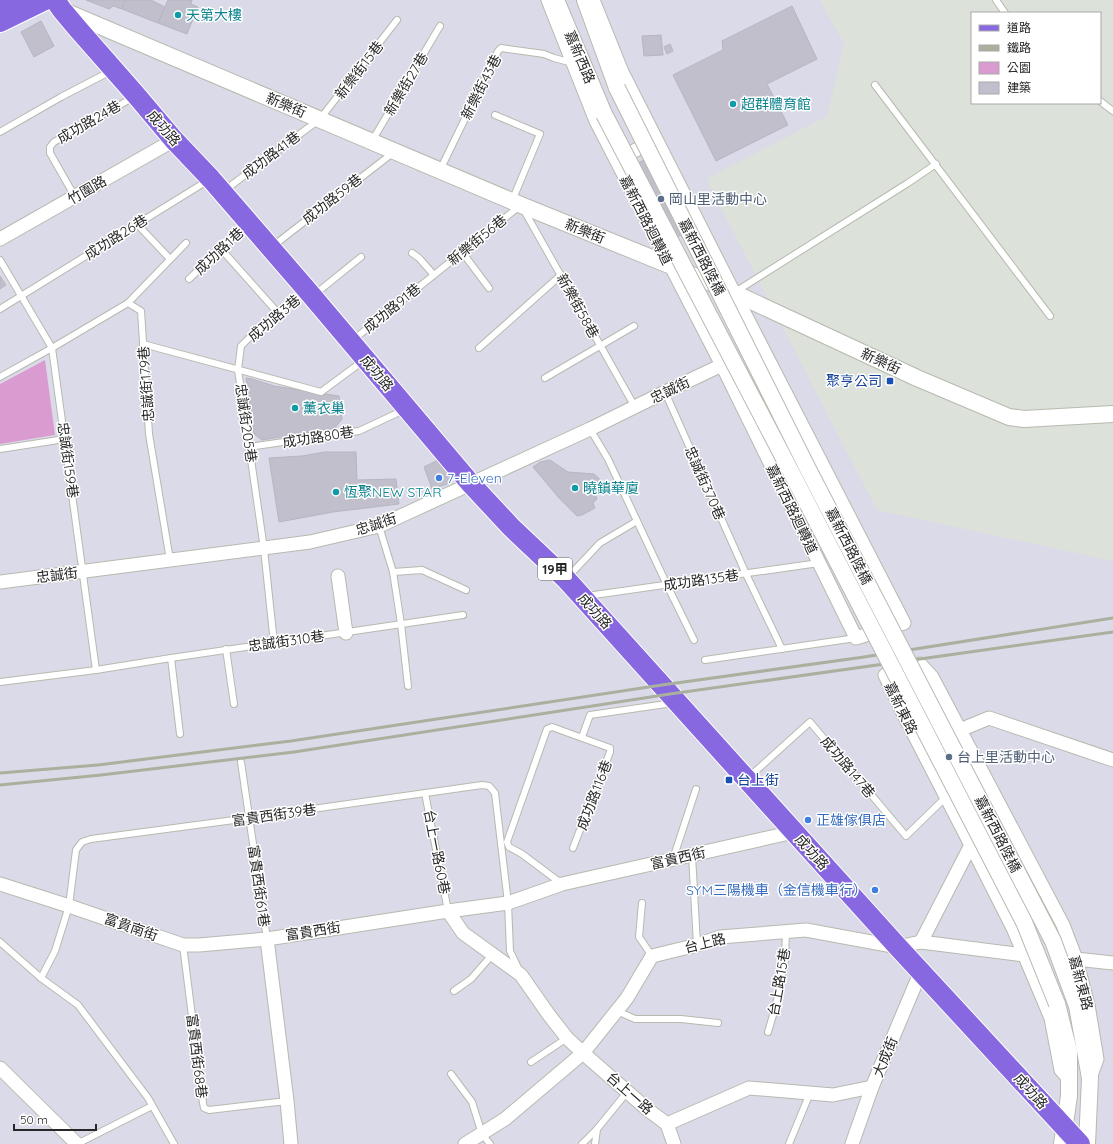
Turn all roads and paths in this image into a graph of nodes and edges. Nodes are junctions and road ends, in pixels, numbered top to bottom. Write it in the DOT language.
graph roads {
  1 [pos="0,0"];
  2 [pos="548,0"];
  3 [pos="556,0"];
  4 [pos="585,0"];
  5 [pos="593,0"];
  6 [pos="996,0"];
  7 [pos="37,4"];
  8 [pos="59,5"];
  9 [pos="1004,12"];
  10 [pos="397,20"];
  11 [pos="1,22"];
  12 [pos="440,26"];
  13 [pos="573,63"];
  14 [pos="114,70"];
  15 [pos="876,85"];
  16 [pos="617,88"];
  17 [pos="136,95"];
  18 [pos="1101,103"];
  19 [pos="1113,110"];
  20 [pos="604,114"];
  21 [pos="495,115"];
  22 [pos="320,119"];
  23 [pos="0,132"];
  24 [pos="174,140"];
  25 [pos="656,140"];
  26 [pos="372,142"];
  27 [pos="395,151"];
  28 [pos="616,160"];
  29 [pos="936,164"];
  30 [pos="440,170"];
  31 [pos="216,185"];
  32 [pos="74,197"];
  33 [pos="516,203"];
  34 [pos="249,223"];
  35 [pos="137,224"];
  36 [pos="0,238"];
  37 [pos="186,243"];
  38 [pos="270,248"];
  39 [pos="221,249"];
  40 [pos="462,252"];
  41 [pos="412,253"];
  42 [pos="361,257"];
  43 [pos="170,259"];
  44 [pos="0,260"];
  45 [pos="669,265"];
  46 [pos="433,274"];
  47 [pos="561,275"];
  48 [pos="189,279"];
  49 [pos="489,288"];
  50 [pos="310,293"];
  51 [pos="734,293"];
  52 [pos="21,296"];
  53 [pos="128,303"];
  54 [pos="0,309"];
  55 [pos="278,314"];
  56 [pos="1050,316"];
  57 [pos="634,326"];
  58 [pos="351,342"];
  59 [pos="143,344"];
  60 [pos="600,346"];
  61 [pos="52,348"];
  62 [pos="479,348"];
  63 [pos="365,360"];
  64 [pos="722,365"];
  65 [pos="238,370"];
  66 [pos="0,377"];
  67 [pos="545,378"];
  68 [pos="665,392"];
  69 [pos="635,407"];
  70 [pos="407,409"];
  71 [pos="1113,414"];
  72 [pos="590,429"];
  73 [pos="65,439"];
  74 [pos="249,447"];
  75 [pos="0,449"];
  76 [pos="471,484"];
  77 [pos="637,521"];
  78 [pos="379,526"];
  79 [pos="264,549"];
  80 [pos="170,560"];
  81 [pos="819,563"];
  82 [pos="83,572"];
  83 [pos="393,572"];
  84 [pos="746,574"];
  85 [pos="338,576"];
  86 [pos="566,579"];
  87 [pos="0,582"];
  88 [pos="667,585"];
  89 [pos="466,590"];
  90 [pos="582,597"];
  91 [pos="463,615"];
  92 [pos="401,624"];
  93 [pos="346,633"];
  94 [pos="856,638"];
  95 [pos="694,640"];
  96 [pos="274,643"];
  97 [pos="782,649"];
  98 [pos="226,650"];
  99 [pos="171,658"];
  100 [pos="705,660"];
  101 [pos="96,670"];
  102 [pos="0,682"];
  103 [pos="408,686"];
  104 [pos="678,703"];
  105 [pos="234,704"];
  106 [pos="960,730"];
  107 [pos="180,734"];
  108 [pos="582,737"];
  109 [pos="1113,760"];
  110 [pos="241,762"];
  111 [pos="746,780"];
  112 [pos="696,789"];
  113 [pos="425,793"];
  114 [pos="946,797"];
  115 [pos="249,818"];
  116 [pos="1010,825"];
  117 [pos="794,832"];
  118 [pos="971,845"];
  119 [pos="574,848"];
  120 [pos="692,855"];
  121 [pos="674,859"];
  122 [pos="0,884"];
  123 [pos="562,884"];
  124 [pos="508,903"];
  125 [pos="642,903"];
  126 [pos="69,906"];
  127 [pos="448,911"];
  128 [pos="786,931"];
  129 [pos="267,939"];
  130 [pos="0,942"];
  131 [pos="922,942"];
  132 [pos="183,944"];
  133 [pos="697,945"];
  134 [pos="898,947"];
  135 [pos="492,955"];
  136 [pos="1024,955"];
  137 [pos="652,956"];
  138 [pos="1076,959"];
  139 [pos="1113,963"];
  140 [pos="921,971"];
  141 [pos="521,975"];
  142 [pos="41,978"];
  143 [pos="454,991"];
  144 [pos="1057,1004"];
  145 [pos="1076,1006"];
  146 [pos="617,1011"];
  147 [pos="718,1023"];
  148 [pos="768,1032"];
  149 [pos="568,1038"];
  150 [pos="583,1053"];
  151 [pos="531,1062"];
  152 [pos="0,1068"];
  153 [pos="451,1074"];
  154 [pos="1090,1078"];
  155 [pos="1069,1079"];
  156 [pos="872,1087"];
  157 [pos="628,1091"];
  158 [pos="810,1093"];
  159 [pos="288,1101"];
  160 [pos="152,1106"];
  161 [pos="667,1124"];
  162 [pos="597,1129"];
  163 [pos="1063,1136"];
  164 [pos="486,1139"];
  165 [pos="77,1144"];
  166 [pos="174,1144"];
  167 [pos="291,1144"];
  168 [pos="465,1144"];
  169 [pos="582,1144"];
  170 [pos="595,1144"];
  171 [pos="674,1144"];
  172 [pos="789,1144"];
  173 [pos="852,1144"];
  174 [pos="1080,1144"];
  175 [pos="1087,1144"];
  1 -- 7 [label="main road"];
  2 -- 13 [label="street, 嘉新西路迴轉道"];
  3 -- 20 [label="street, 嘉新西路"];
  4 -- 16 [label="street, 嘉新西路"];
  5 -- 25 [label="street"];
  6 -- 9 [label="lane"];
  7 -- 11 [label="main road"];
  8 -- 14 [label="main road, 成功路 / 19甲"];
  8 -- 22 [label="street, 新樂街"];
  10 -- 22 [label="lane, 新樂街15巷"];
  12 -- 26 [label="lane, 新樂街27巷"];
  13 -- 28 [label="street, 嘉新西路迴轉道"];
  13 -- 30 [label="lane, 新樂街43巷"];
  14 -- 17 [label="main road, 成功路 / 19甲"];
  14 -- 23 [label="lane"];
  15 -- 29 [label="lane"];
  16 -- 145 [label="street, 嘉新西路陸橋, bridge"];
  17 -- 24 [label="main road, 成功路 / 19甲"];
  17 -- 32 [label="lane, 成功路24巷"];
  18 -- 19 [label="lane"];
  20 -- 144 [label="street, 嘉新西路陸橋, bridge"];
  21 -- 33 [label="lane"];
  22 -- 26 [label="street, 新樂街"];
  22 -- 31 [label="lane, 成功路41巷"];
  24 -- 31 [label="main road, 成功路 / 19甲"];
  24 -- 32 [label="street, 竹圍路"];
  25 -- 28 [label="street"];
  25 -- 51 [label="street"];
  26 -- 27 [label="street, 新樂街"];
  27 -- 30 [label="street, 新樂街"];
  27 -- 38 [label="lane, 成功路59巷"];
  28 -- 45 [label="street, 嘉新西路迴轉道"];
  29 -- 51 [label="lane"];
  29 -- 56 [label="lane"];
  30 -- 33 [label="street, 新樂街"];
  31 -- 34 [label="main road, 成功路 / 19甲"];
  31 -- 35 [label="lane, 成功路26巷"];
  32 -- 36 [label="street, 竹圍路"];
  33 -- 40 [label="lane, 新樂街56巷"];
  33 -- 45 [label="street, 新樂街"];
  33 -- 47 [label="lane, 新樂街58巷"];
  34 -- 38 [label="main road, 成功路 / 19甲"];
  34 -- 39 [label="lane, 成功路1巷"];
  35 -- 43 [label="lane"];
  35 -- 52 [label="lane, 成功路26巷"];
  37 -- 43 [label="lane"];
  38 -- 50 [label="main road, 成功路 / 19甲"];
  39 -- 48 [label="lane, 成功路1巷"];
  39 -- 55 [label="lane"];
  40 -- 46 [label="lane, 新樂街56巷"];
  40 -- 49 [label="lane"];
  41 -- 46 [label="lane"];
  42 -- 50 [label="lane, 成功路3巷"];
  43 -- 53 [label="lane"];
  44 -- 52 [label="lane"];
  45 -- 51 [label="street, 新樂街"];
  45 -- 64 [label="street, 嘉新西路迴轉道"];
  46 -- 58 [label="lane, 成功路91巷"];
  47 -- 60 [label="lane, 新樂街58巷"];
  47 -- 62 [label="lane"];
  50 -- 55 [label="lane, 成功路3巷"];
  50 -- 58 [label="main road, 成功路 / 19甲"];
  51 -- 71 [label="street, 新樂街"];
  51 -- 94 [label="street"];
  52 -- 54 [label="lane, 成功路26巷"];
  52 -- 61 [label="lane"];
  53 -- 59 [label="lane, 忠誠街179巷"];
  53 -- 61 [label="lane"];
  55 -- 65 [label="lane, 成功路3巷"];
  57 -- 60 [label="lane"];
  58 -- 63 [label="main road, 成功路 / 19甲"];
  59 -- 65 [label="lane, 忠誠街205巷"];
  59 -- 80 [label="lane, 忠誠街179巷"];
  60 -- 67 [label="lane"];
  60 -- 69 [label="lane, 新樂街58巷"];
  61 -- 66 [label="lane"];
  61 -- 73 [label="lane, 忠誠街159巷"];
  63 -- 65 [label="lane"];
  63 -- 70 [label="main road, 成功路 / 19甲"];
  64 -- 68 [label="street, 忠誠街"];
  64 -- 81 [label="street, 嘉新西路迴轉道"];
  65 -- 74 [label="lane, 忠誠街205巷"];
  68 -- 69 [label="street, 忠誠街"];
  68 -- 84 [label="lane, 忠誠街370巷"];
  69 -- 72 [label="street, 忠誠街"];
  70 -- 74 [label="lane, 成功路80巷"];
  70 -- 76 [label="main road, 成功路 / 19甲"];
  72 -- 76 [label="street, 忠誠街"];
  72 -- 77 [label="lane"];
  73 -- 75 [label="lane"];
  73 -- 82 [label="lane, 忠誠街159巷"];
  74 -- 79 [label="lane, 忠誠街205巷"];
  76 -- 78 [label="street, 忠誠街"];
  76 -- 86 [label="main road, 成功路 / 19甲"];
  77 -- 86 [label="lane"];
  77 -- 88 [label="lane"];
  78 -- 79 [label="street, 忠誠街"];
  78 -- 83 [label="lane"];
  79 -- 80 [label="street, 忠誠街"];
  79 -- 96 [label="lane, 忠誠街205巷"];
  80 -- 82 [label="street, 忠誠街"];
  81 -- 84 [label="lane, 成功路135巷"];
  81 -- 94 [label="street, 嘉新西路迴轉道"];
  82 -- 87 [label="street, 忠誠街"];
  82 -- 101 [label="lane, 忠誠街159巷"];
  83 -- 89 [label="lane"];
  83 -- 92 [label="lane"];
  84 -- 88 [label="lane, 成功路135巷"];
  84 -- 97 [label="lane, 忠誠街370巷"];
  85 -- 93 [label="street"];
  86 -- 90 [label="main road, 成功路 / 19甲"];
  88 -- 90 [label="lane, 成功路135巷"];
  88 -- 95 [label="lane"];
  90 -- 104 [label="main road, 成功路 / 19甲"];
  91 -- 92 [label="lane, 忠誠街310巷"];
  92 -- 93 [label="lane, 忠誠街310巷"];
  92 -- 103 [label="lane"];
  93 -- 96 [label="lane, 忠誠街310巷"];
  94 -- 97 [label="lane"];
  96 -- 98 [label="lane, 忠誠街310巷"];
  97 -- 100 [label="lane"];
  98 -- 99 [label="lane, 忠誠街310巷"];
  98 -- 105 [label="lane"];
  99 -- 101 [label="lane, 忠誠街310巷"];
  99 -- 107 [label="lane"];
  101 -- 102 [label="lane, 忠誠街310巷"];
  104 -- 108 [label="lane"];
  104 -- 111 [label="main road, 成功路 / 19甲"];
  106 -- 109 [label="street"];
  106 -- 114 [label="street, 嘉新東路"];
  106 -- 116 [label="street, 嘉新東路"];
  108 -- 119 [label="lane, 成功路116巷"];
  108 -- 123 [label="lane"];
  110 -- 115 [label="lane, 富貴西街61巷"];
  111 -- 114 [label="lane, 成功路147巷"];
  111 -- 117 [label="main road, 成功路 / 19甲"];
  112 -- 121 [label="lane"];
  113 -- 115 [label="lane, 富貴西街39巷"];
  113 -- 124 [label="lane, 富貴西街39巷"];
  113 -- 127 [label="lane, 台上一路60巷"];
  114 -- 118 [label="street, 嘉新東路"];
  115 -- 126 [label="lane, 富貴西街39巷"];
  115 -- 129 [label="lane, 富貴西街61巷"];
  116 -- 118 [label="street"];
  116 -- 138 [label="street, 嘉新東路"];
  117 -- 120 [label="street, 富貴西街"];
  117 -- 134 [label="main road, 成功路 / 19甲"];
  118 -- 131 [label="street"];
  118 -- 136 [label="street, 嘉新東路"];
  120 -- 121 [label="street, 富貴西街"];
  120 -- 133 [label="lane"];
  121 -- 123 [label="street, 富貴西街"];
  122 -- 126 [label="street, 富貴南街"];
  123 -- 124 [label="street, 富貴西街"];
  124 -- 127 [label="street, 富貴西街"];
  124 -- 141 [label="lane, 富貴西街39巷"];
  125 -- 137 [label="lane"];
  126 -- 132 [label="street, 富貴南街"];
  126 -- 142 [label="lane, 富貴西街39巷"];
  127 -- 129 [label="street, 富貴西街"];
  127 -- 135 [label="street, 台上一路"];
  128 -- 133 [label="street, 台上路"];
  128 -- 134 [label="street, 台上路"];
  128 -- 148 [label="lane, 台上路15巷"];
  129 -- 132 [label="street, 富貴南街"];
  129 -- 159 [label="street, 富貴西街"];
  130 -- 142 [label="lane"];
  131 -- 134 [label="street, 台上路"];
  131 -- 136 [label="street, 台上路"];
  132 -- 159 [label="lane, 富貴西街68巷"];
  133 -- 137 [label="street, 台上路"];
  134 -- 140 [label="main road, 成功路 / 19甲"];
  135 -- 141 [label="street, 台上一路"];
  135 -- 143 [label="lane"];
  136 -- 155 [label="street, 嘉新東路"];
  137 -- 146 [label="street"];
  138 -- 139 [label="street"];
  138 -- 154 [label="street, 嘉新東路"];
  140 -- 156 [label="street, 大成街"];
  140 -- 163 [label="main road, 成功路 / 19甲"];
  141 -- 149 [label="street, 台上一路"];
  142 -- 160 [label="lane"];
  144 -- 155 [label="street, 嘉新東路"];
  145 -- 154 [label="street, 嘉新東路"];
  146 -- 147 [label="lane"];
  146 -- 150 [label="street"];
  149 -- 150 [label="street, 台上一路"];
  149 -- 151 [label="lane"];
  150 -- 157 [label="street, 台上一路"];
  150 -- 164 [label="street"];
  152 -- 165 [label="street"];
  153 -- 164 [label="lane"];
  154 -- 175 [label="street, 嘉新東路"];
  155 -- 163 [label="street, 嘉新東路"];
  156 -- 158 [label="street, 台上一路"];
  156 -- 173 [label="street, 大成街"];
  157 -- 161 [label="street, 台上一路"];
  157 -- 162 [label="lane"];
  158 -- 161 [label="street, 台上一路"];
  158 -- 172 [label="lane"];
  159 -- 167 [label="street, 富貴西街"];
  160 -- 165 [label="lane"];
  160 -- 166 [label="lane"];
  161 -- 171 [label="street"];
  162 -- 169 [label="lane"];
  162 -- 170 [label="lane"];
  163 -- 174 [label="main road, 成功路 / 19甲"];
  164 -- 168 [label="street"];
}
